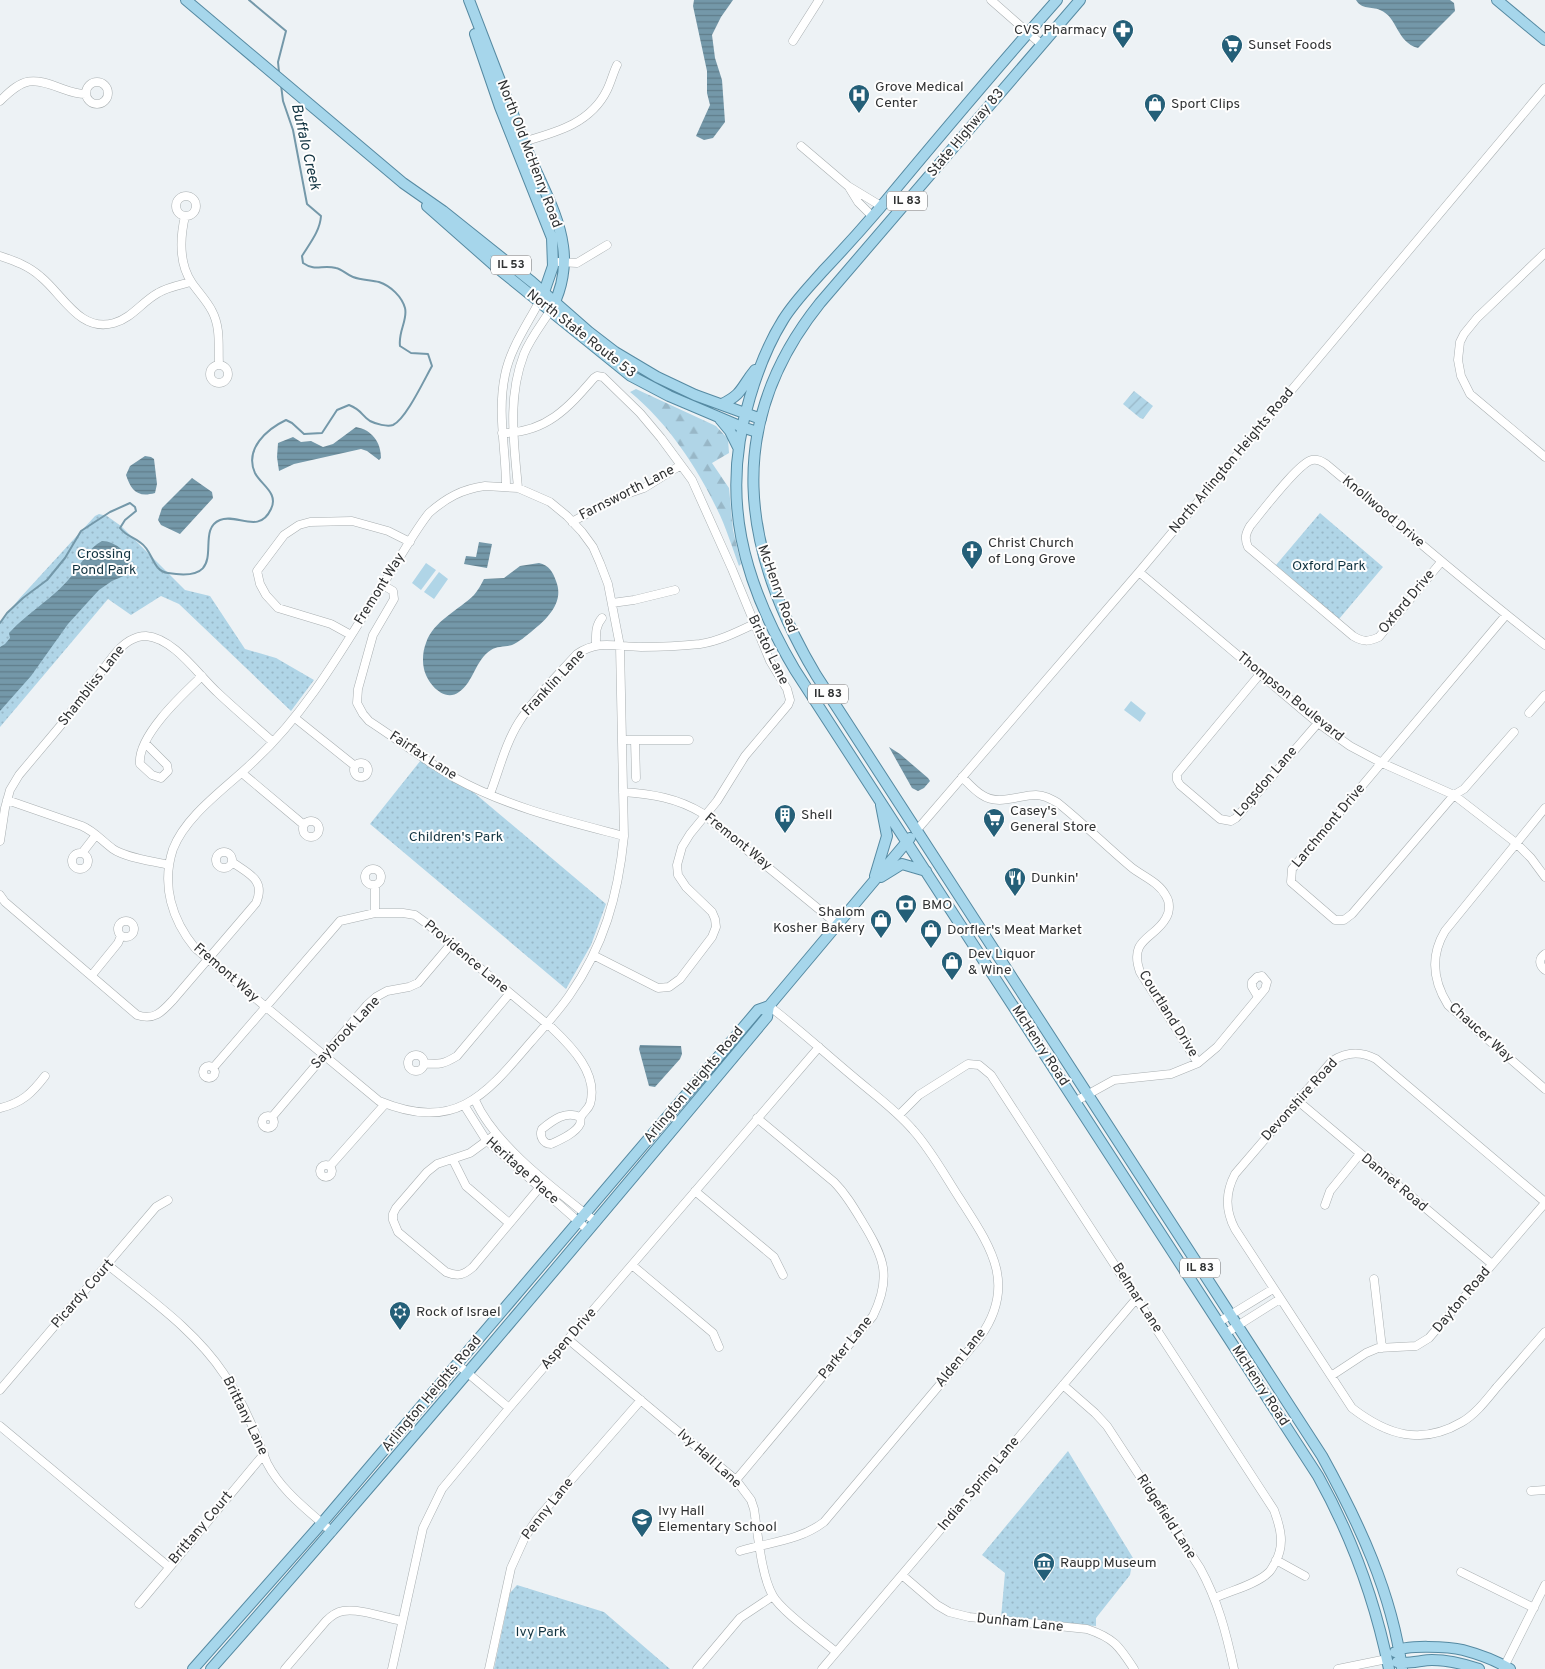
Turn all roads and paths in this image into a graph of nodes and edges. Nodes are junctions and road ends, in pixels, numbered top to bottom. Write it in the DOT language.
graph roads {
  1 [pos="186,0"];
  2 [pos="464,0"];
  3 [pos="469,0"];
  4 [pos="819,0"];
  5 [pos="990,0"];
  6 [pos="1056,0"];
  7 [pos="1080,0"];
  8 [pos="1497,0"];
  9 [pos="1028,32"];
  10 [pos="1545,40"];
  11 [pos="793,41"];
  12 [pos="1041,44"];
  13 [pos="617,65"];
  14 [pos="1545,88"];
  15 [pos="86,94"];
  16 [pos="0,101"];
  17 [pos="519,143"];
  18 [pos="801,146"];
  19 [pos="848,186"];
  20 [pos="881,206"];
  21 [pos="185,216"];
  22 [pos="872,216"];
  23 [pos="607,245"];
  24 [pos="1545,253"];
  25 [pos="0,256"];
  26 [pos="558,262"];
  27 [pos="191,282"];
  28 [pos="542,298"];
  29 [pos="552,306"];
  30 [pos="218,364"];
  31 [pos="760,364"];
  32 [pos="505,374"];
  33 [pos="516,380"];
  34 [pos="722,404"];
  35 [pos="745,413"];
  36 [pos="718,417"];
  37 [pos="761,419"];
  38 [pos="742,427"];
  39 [pos="758,432"];
  40 [pos="502,433"];
  41 [pos="513,433"];
  42 [pos="738,447"];
  43 [pos="1545,457"];
  44 [pos="1311,460"];
  45 [pos="681,465"];
  46 [pos="506,487"];
  47 [pos="518,488"];
  48 [pos="572,522"];
  49 [pos="410,542"];
  50 [pos="1441,562"];
  51 [pos="1139,572"];
  52 [pos="383,585"];
  53 [pos="675,590"];
  54 [pos="612,603"];
  55 [pos="1506,615"];
  56 [pos="602,618"];
  57 [pos="754,624"];
  58 [pos="351,635"];
  59 [pos="596,645"];
  60 [pos="1545,645"];
  61 [pos="620,646"];
  62 [pos="1260,674"];
  63 [pos="202,676"];
  64 [pos="1545,695"];
  65 [pos="1529,714"];
  66 [pos="295,718"];
  67 [pos="1318,723"];
  68 [pos="1514,732"];
  69 [pos="623,740"];
  70 [pos="635,740"];
  71 [pos="689,740"];
  72 [pos="273,742"];
  73 [pos="145,743"];
  74 [pos="1382,763"];
  75 [pos="355,766"];
  76 [pos="242,773"];
  77 [pos="962,777"];
  78 [pos="636,778"];
  79 [pos="623,792"];
  80 [pos="490,794"];
  81 [pos="1454,795"];
  82 [pos="879,797"];
  83 [pos="7,800"];
  84 [pos="1545,808"];
  85 [pos="706,816"];
  86 [pos="304,825"];
  87 [pos="916,831"];
  88 [pos="96,835"];
  89 [pos="624,836"];
  90 [pos="0,841"];
  91 [pos="906,842"];
  92 [pos="1516,843"];
  93 [pos="82,853"];
  94 [pos="232,862"];
  95 [pos="169,865"];
  96 [pos="926,872"];
  97 [pos="1545,878"];
  98 [pos="874,881"];
  99 [pos="375,885"];
  100 [pos="0,895"];
  101 [pos="376,913"];
  102 [pos="838,924"];
  103 [pos="121,936"];
  104 [pos="451,944"];
  105 [pos="1545,954"];
  106 [pos="593,955"];
  107 [pos="208,959"];
  108 [pos="1545,970"];
  109 [pos="92,975"];
  110 [pos="510,993"];
  111 [pos="1258,997"];
  112 [pos="769,1006"];
  113 [pos="266,1007"];
  114 [pos="546,1023"];
  115 [pos="818,1047"];
  116 [pos="324,1055"];
  117 [pos="424,1063"];
  118 [pos="1198,1063"];
  119 [pos="214,1068"];
  120 [pos="45,1076"];
  121 [pos="1545,1089"];
  122 [pos="1087,1093"];
  123 [pos="475,1100"];
  124 [pos="1076,1100"];
  125 [pos="1298,1101"];
  126 [pos="386,1104"];
  127 [pos="464,1105"];
  128 [pos="0,1108"];
  129 [pos="899,1115"];
  130 [pos="272,1117"];
  131 [pos="580,1117"];
  132 [pos="757,1118"];
  133 [pos="496,1134"];
  134 [pos="486,1140"];
  135 [pos="1360,1154"];
  136 [pos="453,1160"];
  137 [pos="330,1166"];
  138 [pos="545,1181"];
  139 [pos="539,1188"];
  140 [pos="696,1192"];
  141 [pos="168,1200"];
  142 [pos="1545,1203"];
  143 [pos="1325,1205"];
  144 [pos="585,1213"];
  145 [pos="578,1222"];
  146 [pos="509,1223"];
  147 [pos="592,1226"];
  148 [pos="108,1264"];
  149 [pos="1492,1264"];
  150 [pos="632,1265"];
  151 [pos="783,1275"];
  152 [pos="1374,1279"];
  153 [pos="1274,1289"];
  154 [pos="1137,1298"];
  155 [pos="1280,1299"];
  156 [pos="1230,1316"];
  157 [pos="1219,1322"];
  158 [pos="1237,1326"];
  159 [pos="1545,1332"];
  160 [pos="1226,1333"];
  161 [pos="569,1340"];
  162 [pos="719,1347"];
  163 [pos="1382,1348"];
  164 [pos="457,1364"];
  165 [pos="467,1373"];
  166 [pos="1331,1376"];
  167 [pos="1063,1385"];
  168 [pos="0,1390"];
  169 [pos="641,1400"];
  170 [pos="509,1408"];
  171 [pos="416,1413"];
  172 [pos="0,1426"];
  173 [pos="264,1454"];
  174 [pos="397,1456"];
  175 [pos="736,1480"];
  176 [pos="1545,1490"];
  177 [pos="1531,1491"];
  178 [pos="322,1523"];
  179 [pos="332,1532"];
  180 [pos="760,1545"];
  181 [pos="740,1551"];
  182 [pos="1276,1560"];
  183 [pos="168,1567"];
  184 [pos="1461,1572"];
  185 [pos="902,1575"];
  186 [pos="1305,1576"];
  187 [pos="1545,1585"];
  188 [pos="772,1596"];
  189 [pos="1214,1598"];
  190 [pos="138,1604"];
  191 [pos="1534,1608"];
  192 [pos="402,1621"];
  193 [pos="1399,1649"];
  194 [pos="836,1652"];
  195 [pos="1388,1664"];
  196 [pos="1402,1666"];
  197 [pos="1506,1668"];
  198 [pos="193,1669"];
  199 [pos="211,1669"];
  200 [pos="285,1669"];
  201 [pos="392,1669"];
  202 [pos="489,1669"];
  203 [pos="697,1669"];
  204 [pos="822,1669"];
  205 [pos="1134,1669"];
  206 [pos="1234,1669"];
  207 [pos="1338,1669"];
  208 [pos="1479,1669"];
  1 -- 28 [label="main road, North State Route 53 / IL 53"];
  2 -- 17 [label="main road, North Old McHenry Road"];
  3 -- 17 [label="main road, North Old McHenry Road"];
  4 -- 11 [label="street"];
  5 -- 9 [label="street"];
  6 -- 9 [label="main road, State Highway 83 / IL 83"];
  7 -- 12 [label="main road, State Highway 83 / IL 83"];
  8 -- 10 [label="main road"];
  9 -- 12 [label="street"];
  9 -- 20 [label="main road, State Highway 83 / IL 83"];
  12 -- 37 [label="main road, State Highway 83 / IL 83"];
  13 -- 17 [label="street"];
  14 -- 51 [label="street, North Arlington Heights Road"];
  15 -- 16 [label="street"];
  17 -- 26 [label="main road, North Old McHenry Road"];
  18 -- 19 [label="street"];
  19 -- 20 [label="street"];
  19 -- 22 [label="street"];
  20 -- 22 [label="main road, State Highway 83 / IL 83"];
  21 -- 27 [label="street"];
  22 -- 31 [label="main road, State Highway 83 / IL 83"];
  23 -- 26 [label="street"];
  24 -- 43 [label="street"];
  25 -- 27 [label="street"];
  26 -- 28 [label="main road, North Old McHenry Road"];
  26 -- 29 [label="main road, North Old McHenry Road"];
  27 -- 30 [label="street"];
  28 -- 29 [label="main road, North State Route 53 / IL 53"];
  28 -- 32 [label="street"];
  29 -- 33 [label="street"];
  29 -- 34 [label="main road, North State Route 53 / IL 53"];
  29 -- 36 [label="main road, North State Route 53 / IL 53"];
  31 -- 34 [label="main road"];
  31 -- 35 [label="main road, IL 83"];
  32 -- 33 [label="street"];
  32 -- 40 [label="street"];
  33 -- 41 [label="street"];
  34 -- 35 [label="main road, North State Route 53 / IL 53"];
  35 -- 37 [label="main road, North State Route 53 / IL 53"];
  35 -- 38 [label="main road, McHenry Road / IL 83"];
  36 -- 38 [label="main road, North State Route 53 / IL 53"];
  36 -- 42 [label="main road"];
  37 -- 39 [label="main road, McHenry Road / IL 83"];
  38 -- 39 [label="main road, North State Route 53 / IL 53"];
  38 -- 42 [label="main road, McHenry Road / IL 83"];
  39 -- 87 [label="main road, McHenry Road / IL 83"];
  40 -- 41 [label="street"];
  40 -- 46 [label="street"];
  41 -- 45 [label="street, Bristol Lane"];
  41 -- 47 [label="street"];
  42 -- 82 [label="main road, McHenry Road / IL 83"];
  44 -- 50 [label="street, Knollwood Drive"];
  44 -- 50 [label="street, Oxford Drive"];
  45 -- 48 [label="street, Farnsworth Lane"];
  45 -- 57 [label="street, Bristol Lane"];
  46 -- 47 [label="street, Fremont Way"];
  46 -- 49 [label="street, Fremont Way"];
  47 -- 48 [label="street, Fremont Way"];
  48 -- 54 [label="street, Fremont Way"];
  49 -- 52 [label="street, Fremont Way"];
  49 -- 58 [label="street"];
  50 -- 55 [label="street, Knollwood Drive"];
  51 -- 62 [label="street, Thompson Boulevard"];
  51 -- 77 [label="street, North Arlington Heights Road"];
  52 -- 58 [label="street, Fremont Way"];
  52 -- 80 [label="street, Fairfax Lane"];
  53 -- 54 [label="street"];
  54 -- 61 [label="street, Fremont Way"];
  55 -- 60 [label="street, Knollwood Drive"];
  55 -- 74 [label="street, Larchmont Drive"];
  56 -- 59 [label="street"];
  57 -- 61 [label="street, Franklin Lane"];
  57 -- 85 [label="street, Bristol Lane"];
  58 -- 66 [label="street, Fremont Way"];
  59 -- 61 [label="street, Franklin Lane"];
  59 -- 80 [label="street, Franklin Lane"];
  61 -- 69 [label="street, Fremont Way"];
  62 -- 67 [label="street, Thompson Boulevard"];
  62 -- 67 [label="street, Logsdon Lane"];
  63 -- 72 [label="street, Shambliss Lane"];
  63 -- 73 [label="street"];
  63 -- 83 [label="street, Shambliss Lane"];
  64 -- 65 [label="street"];
  66 -- 72 [label="street, Fremont Way"];
  66 -- 75 [label="street"];
  67 -- 74 [label="street, Thompson Boulevard"];
  68 -- 81 [label="street"];
  69 -- 70 [label="street"];
  69 -- 79 [label="street, Fremont Way"];
  70 -- 71 [label="street"];
  70 -- 78 [label="street"];
  72 -- 76 [label="street, Fremont Way"];
  73 -- 73 [label="street"];
  74 -- 81 [label="street, Thompson Boulevard"];
  74 -- 81 [label="street, Larchmont Drive"];
  76 -- 86 [label="street"];
  76 -- 95 [label="street, Fremont Way"];
  77 -- 87 [label="street, North Arlington Heights Road"];
  77 -- 118 [label="street, Courtland Drive"];
  79 -- 85 [label="street, Fremont Way"];
  79 -- 89 [label="street, Fremont Way"];
  80 -- 89 [label="street, Fairfax Lane"];
  81 -- 92 [label="street, Thompson Boulevard"];
  82 -- 91 [label="main road, McHenry Road / IL 83"];
  82 -- 98 [label="main road"];
  83 -- 88 [label="street"];
  83 -- 90 [label="street, Shambliss Lane"];
  84 -- 92 [label="street, Chaucer Way"];
  85 -- 102 [label="street, Fremont Way"];
  85 -- 106 [label="street, Bristol Lane"];
  87 -- 91 [label="main road, Arlington Heights Road"];
  87 -- 122 [label="main road, McHenry Road / IL 83"];
  88 -- 93 [label="street"];
  88 -- 95 [label="street"];
  89 -- 106 [label="street, Fremont Way"];
  91 -- 96 [label="main road, McHenry Road / IL 83"];
  91 -- 98 [label="main road, Arlington Heights Road"];
  92 -- 97 [label="street, Thompson Boulevard"];
  92 -- 121 [label="street, Chaucer Way"];
  94 -- 107 [label="street"];
  95 -- 107 [label="street, Fremont Way"];
  96 -- 98 [label="main road"];
  96 -- 124 [label="main road, McHenry Road / IL 83"];
  98 -- 102 [label="main road, Arlington Heights Road"];
  99 -- 101 [label="street"];
  100 -- 109 [label="street"];
  101 -- 104 [label="street, Providence Lane"];
  101 -- 113 [label="street, Providence Lane"];
  102 -- 112 [label="main road, Arlington Heights Road"];
  103 -- 109 [label="street"];
  104 -- 110 [label="street, Providence Lane"];
  104 -- 116 [label="street, Saybrook Lane"];
  105 -- 108 [label="street"];
  106 -- 114 [label="street, Fremont Way"];
  107 -- 109 [label="street"];
  107 -- 113 [label="street, Fremont Way"];
  110 -- 114 [label="street, Providence Lane"];
  110 -- 117 [label="street"];
  111 -- 118 [label="street"];
  112 -- 115 [label="street, Alden Lane"];
  112 -- 144 [label="main road, Arlington Heights Road"];
  112 -- 147 [label="main road, Arlington Heights Road"];
  113 -- 116 [label="street, Fremont Way"];
  113 -- 119 [label="street, Providence Lane"];
  114 -- 123 [label="street, Fremont Way"];
  114 -- 131 [label="street, Providence Lane"];
  115 -- 129 [label="street, Alden Lane"];
  115 -- 132 [label="street, Aspen Drive"];
  116 -- 126 [label="street, Fremont Way"];
  116 -- 130 [label="street, Saybrook Lane"];
  118 -- 122 [label="street"];
  120 -- 128 [label="street"];
  122 -- 124 [label="street"];
  122 -- 156 [label="main road, McHenry Road / IL 83"];
  123 -- 127 [label="street, Fremont Way"];
  123 -- 133 [label="street, Heritage Place"];
  124 -- 157 [label="main road, McHenry Road / IL 83"];
  125 -- 135 [label="street, Dannet Road"];
  125 -- 142 [label="street, Devonshire Road"];
  125 -- 153 [label="street, Devonshire Road"];
  126 -- 127 [label="street, Fremont Way"];
  126 -- 137 [label="street"];
  127 -- 134 [label="street, Heritage Place"];
  129 -- 154 [label="street, Belmar Lane"];
  129 -- 180 [label="street, Alden Lane"];
  131 -- 131 [label="street, Providence Lane"];
  132 -- 140 [label="street, Aspen Drive"];
  132 -- 175 [label="street, Parker Lane"];
  133 -- 134 [label="street"];
  133 -- 138 [label="street, Heritage Place"];
  134 -- 136 [label="street"];
  134 -- 139 [label="street, Heritage Place"];
  135 -- 143 [label="street"];
  135 -- 149 [label="street, Dannet Road"];
  136 -- 146 [label="street"];
  136 -- 146 [label="street"];
  138 -- 139 [label="street"];
  138 -- 144 [label="street, Heritage Place"];
  139 -- 145 [label="street, Heritage Place"];
  139 -- 146 [label="street"];
  140 -- 150 [label="street, Aspen Drive"];
  140 -- 151 [label="street"];
  141 -- 148 [label="street, Picardy Court"];
  142 -- 149 [label="street, Dayton Road"];
  144 -- 145 [label="main road, Arlington Heights Road"];
  144 -- 147 [label="street, Heritage Place"];
  145 -- 147 [label="street, Heritage Place"];
  145 -- 164 [label="main road, Arlington Heights Road"];
  147 -- 165 [label="main road, Arlington Heights Road"];
  148 -- 168 [label="street, Picardy Court"];
  148 -- 173 [label="street, Brittany Lane"];
  149 -- 163 [label="street, Dayton Road"];
  150 -- 161 [label="street, Aspen Drive"];
  150 -- 162 [label="street"];
  152 -- 163 [label="street"];
  153 -- 155 [label="street, Devonshire Road"];
  153 -- 156 [label="street"];
  154 -- 167 [label="street, Indian Spring Lane"];
  154 -- 182 [label="street, Belmar Lane"];
  155 -- 158 [label="street"];
  155 -- 166 [label="street, Devonshire Road"];
  156 -- 157 [label="street"];
  156 -- 158 [label="main road, McHenry Road / IL 83"];
  157 -- 160 [label="main road, McHenry Road / IL 83"];
  158 -- 160 [label="street"];
  158 -- 193 [label="main road, McHenry Road / IL 83"];
  159 -- 166 [label="street, Devonshire Road"];
  160 -- 195 [label="main road, McHenry Road / IL 83"];
  161 -- 169 [label="street, Ivy Hall Lane"];
  161 -- 170 [label="street, Aspen Drive"];
  163 -- 166 [label="street, Dayton Road"];
  164 -- 165 [label="street"];
  164 -- 171 [label="main road, Arlington Heights Road"];
  165 -- 170 [label="street"];
  165 -- 174 [label="main road, Arlington Heights Road"];
  167 -- 185 [label="street, Indian Spring Lane"];
  167 -- 189 [label="street, Ridgefield Lane"];
  169 -- 175 [label="street, Ivy Hall Lane"];
  169 -- 202 [label="street, Penny Lane"];
  170 -- 192 [label="street, Aspen Drive"];
  171 -- 174 [label="main road"];
  171 -- 178 [label="main road, Arlington Heights Road"];
  172 -- 183 [label="street"];
  173 -- 178 [label="street, Brittany Lane"];
  173 -- 183 [label="street, Brittany Court"];
  174 -- 179 [label="main road, Arlington Heights Road"];
  175 -- 180 [label="street, Ivy Hall Lane"];
  176 -- 177 [label="street"];
  178 -- 179 [label="street, Brittany Lane"];
  178 -- 198 [label="main road, Arlington Heights Road"];
  179 -- 199 [label="main road, Arlington Heights Road"];
  180 -- 181 [label="street, Alden Lane"];
  180 -- 188 [label="street, Ivy Hall Lane"];
  182 -- 186 [label="street"];
  182 -- 189 [label="street, Belmar Lane"];
  183 -- 190 [label="street, Brittany Court"];
  184 -- 191 [label="street"];
  185 -- 194 [label="street, Indian Spring Lane"];
  185 -- 205 [label="street, Dunham Lane"];
  187 -- 191 [label="street"];
  188 -- 194 [label="street, Ivy Hall Lane"];
  188 -- 203 [label="street"];
  189 -- 206 [label="street, Ridgefield Lane"];
  191 -- 197 [label="street"];
  192 -- 200 [label="street"];
  192 -- 201 [label="street, Aspen Drive"];
  193 -- 195 [label="main road"];
  193 -- 196 [label="main road, McHenry Road / IL 83"];
  193 -- 197 [label="main road"];
  194 -- 204 [label="street, Indian Spring Lane"];
  195 -- 196 [label="main road"];
  195 -- 207 [label="street"];
  196 -- 208 [label="main road"];
}
